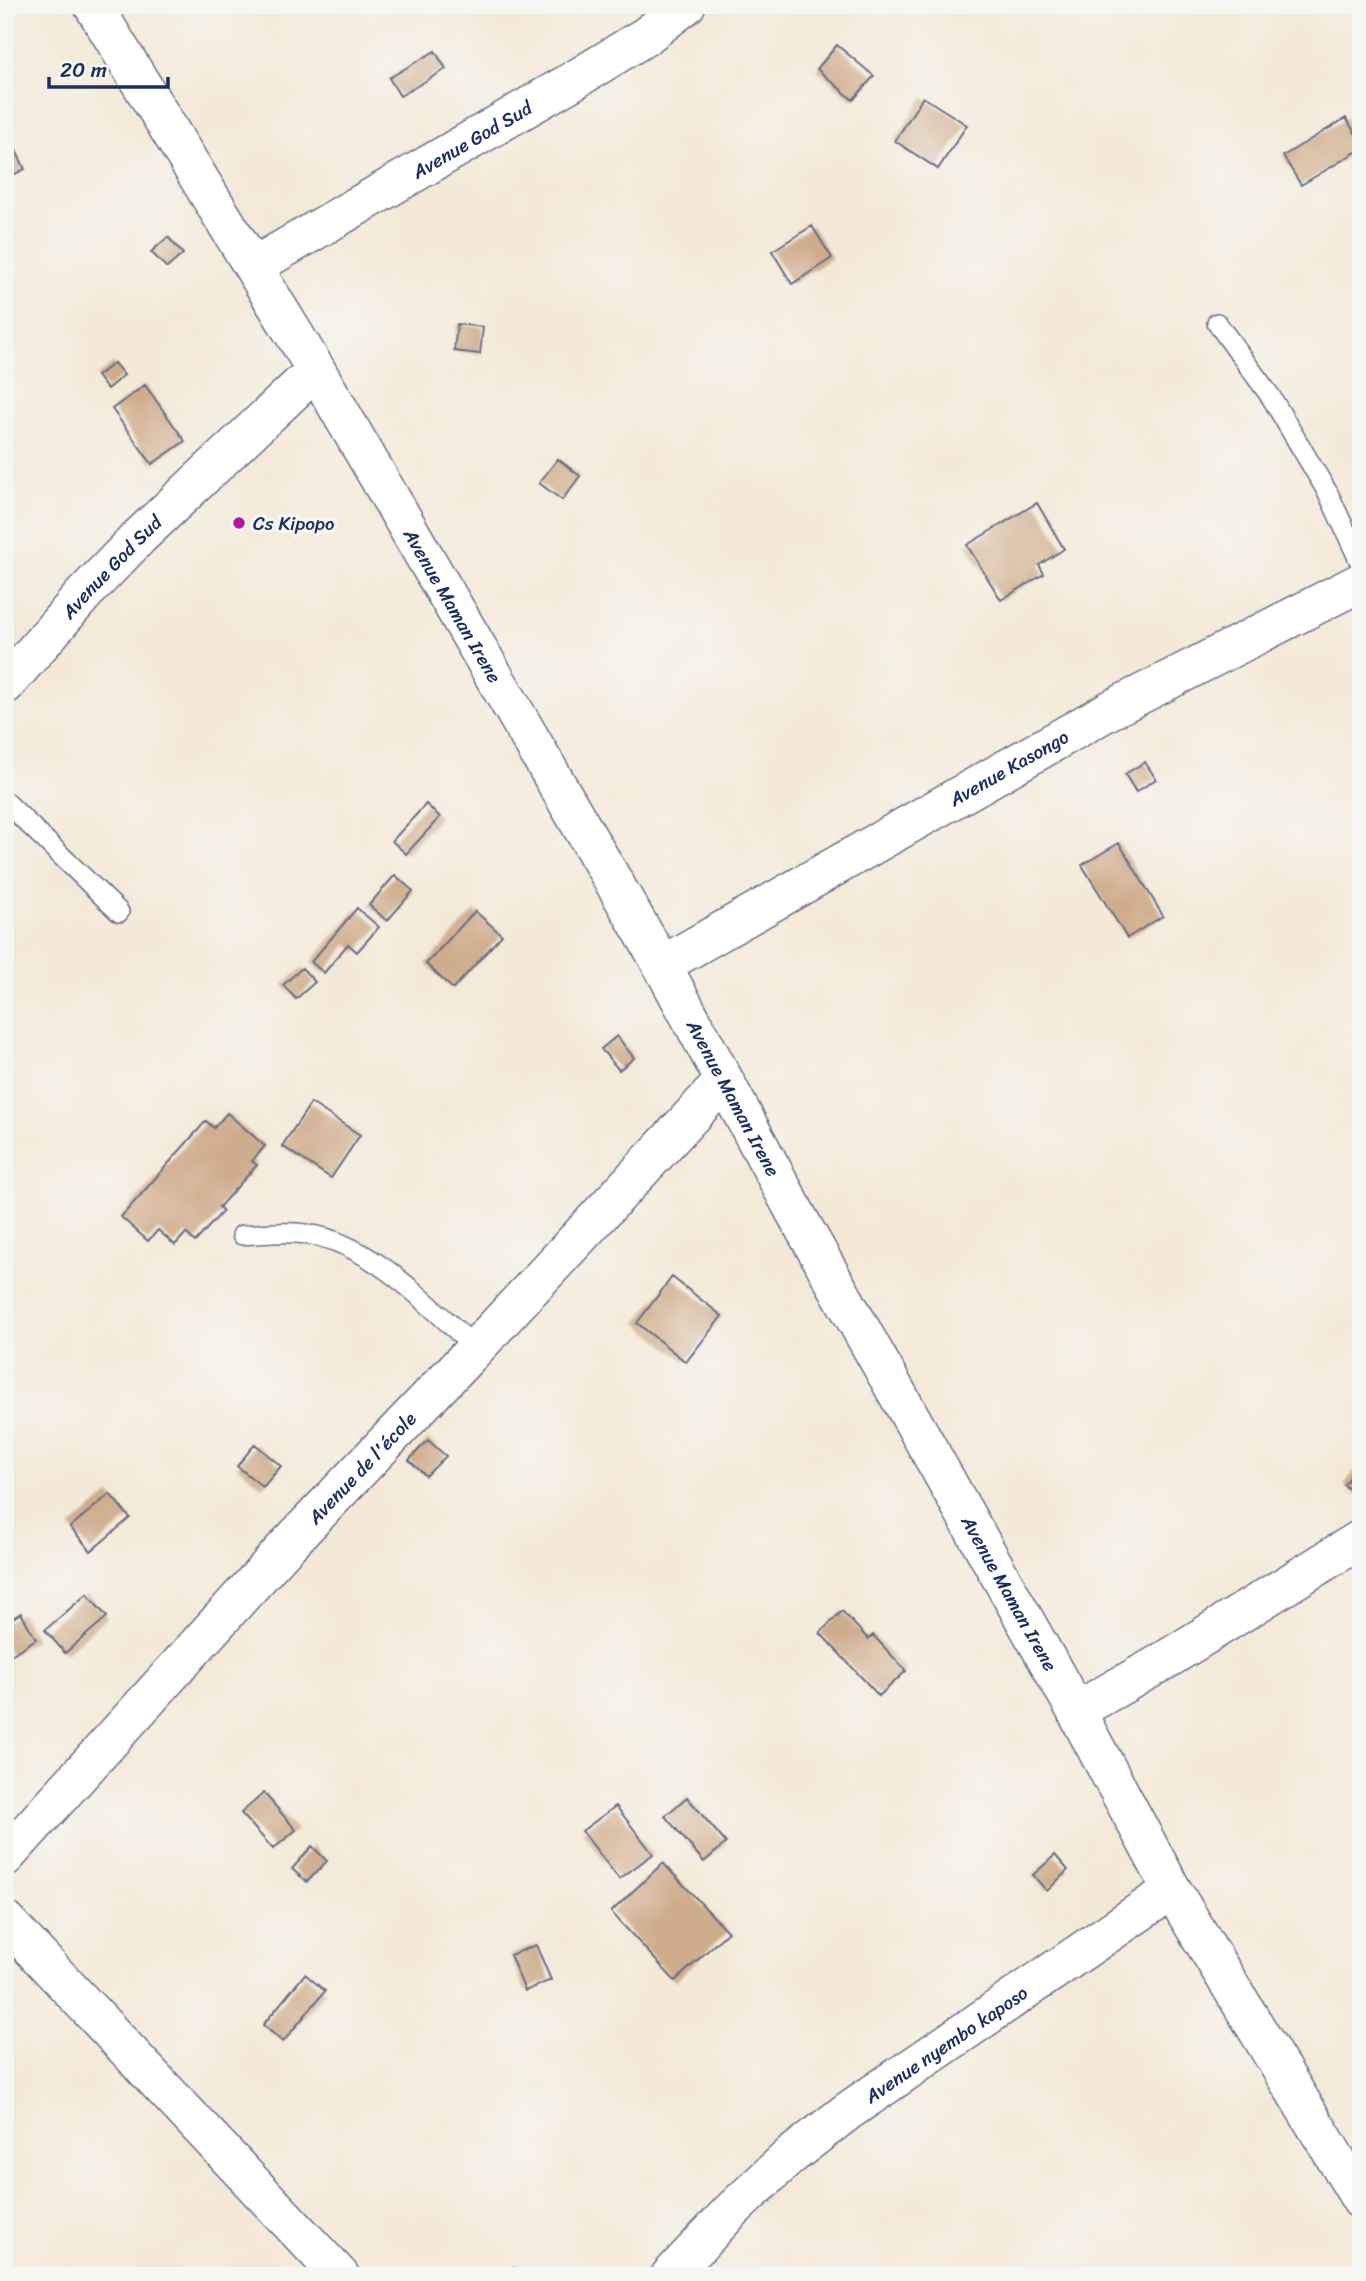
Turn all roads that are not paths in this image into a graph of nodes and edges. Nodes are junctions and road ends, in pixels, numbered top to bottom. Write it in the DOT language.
graph roads {
  1 [pos="93,5"];
  2 [pos="686,5"];
  3 [pos="254,266"];
  4 [pos="1217,323"];
  5 [pos="316,370"];
  6 [pos="1361,564"];
  7 [pos="1361,582"];
  8 [pos="5,685"];
  9 [pos="5,802"];
  10 [pos="119,912"];
  11 [pos="662,965"];
  12 [pos="723,1082"];
  13 [pos="242,1235"];
  14 [pos="476,1348"];
  15 [pos="1361,1539"];
  16 [pos="1076,1711"];
  17 [pos="5,1857"];
  18 [pos="1172,1890"];
  19 [pos="5,1920"];
  20 [pos="1361,2200"];
  21 [pos="340,2276"];
  22 [pos="670,2276"];
  1 -- 3 [label="street, Avenue Maman Irene"];
  2 -- 3 [label="street, Avenue God Sud"];
  3 -- 5 [label="street, Avenue Maman Irene"];
  4 -- 6 [label="lane"];
  5 -- 8 [label="street, Avenue God Sud"];
  5 -- 11 [label="street, Avenue Maman Irene"];
  7 -- 11 [label="street, Avenue Kasongo"];
  9 -- 10 [label="lane"];
  11 -- 12 [label="street, Avenue Maman Irene"];
  12 -- 14 [label="street, Avenue de l'école"];
  12 -- 16 [label="street, Avenue Maman Irene"];
  13 -- 14 [label="lane"];
  14 -- 17 [label="street, Avenue de l'école"];
  15 -- 16 [label="street"];
  16 -- 18 [label="street, Avenue Maman Irene"];
  18 -- 20 [label="street, Avenue Maman Irene"];
  18 -- 22 [label="street, Avenue nyembo kaposo"];
  19 -- 21 [label="street"];
}
